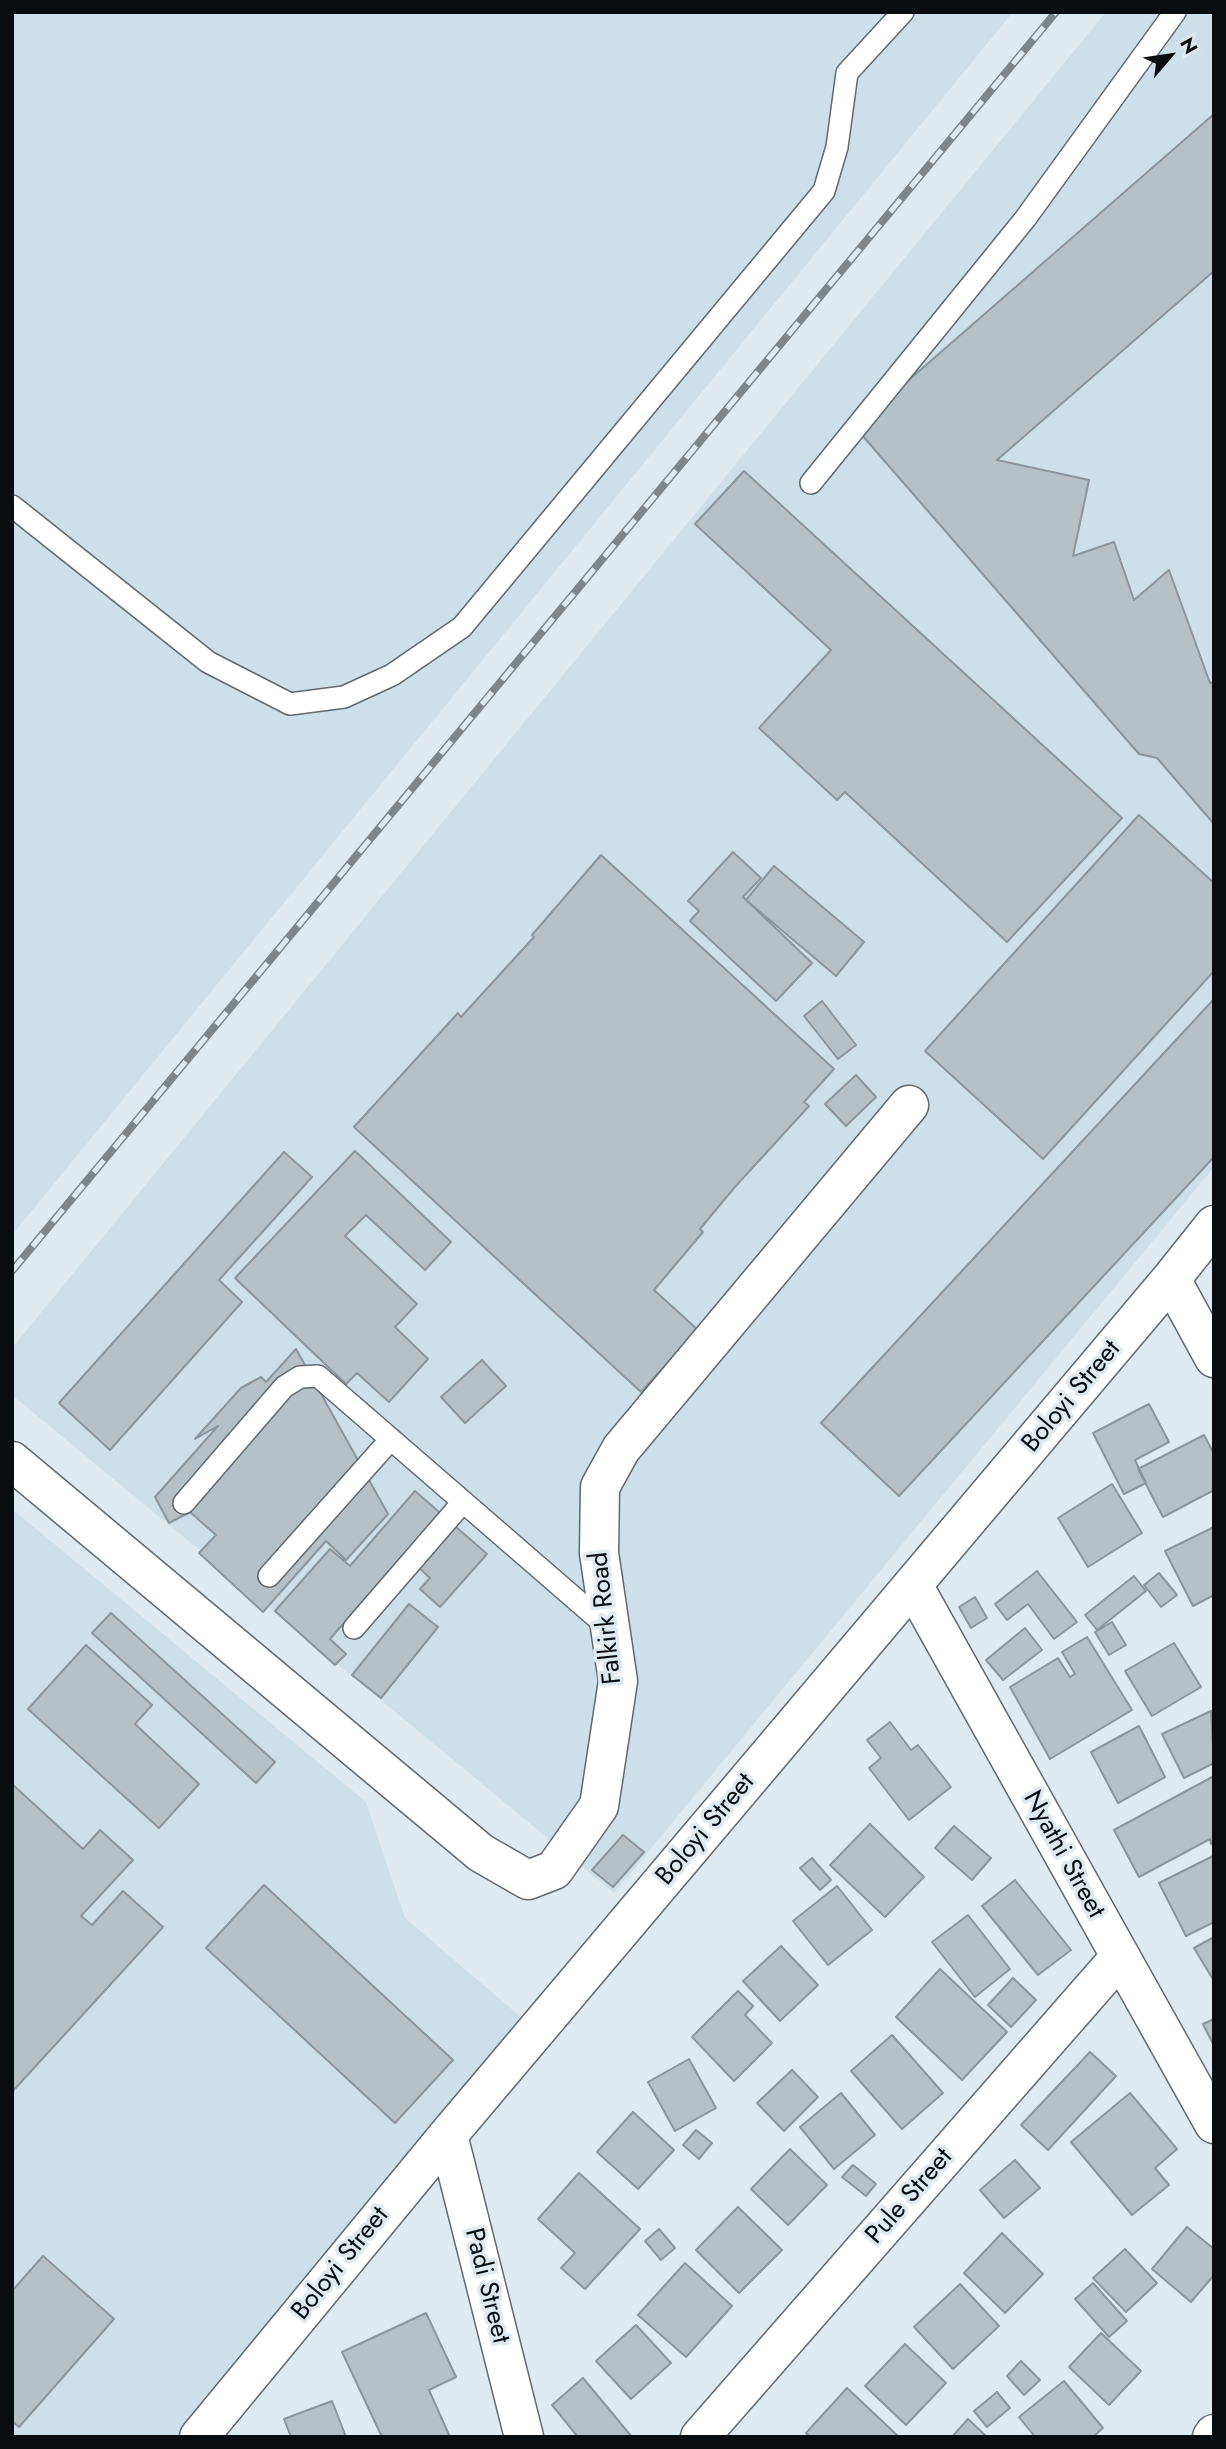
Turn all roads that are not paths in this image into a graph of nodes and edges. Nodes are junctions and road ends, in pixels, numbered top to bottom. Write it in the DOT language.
graph roads {
  1 [pos="903,12"];
  2 [pos="1175,12"];
  3 [pos="811,483"];
  4 [pos="12,506"];
  5 [pos="909,1105"];
  6 [pos="1214,1225"];
  7 [pos="1171,1279"];
  8 [pos="1214,1358"];
  9 [pos="391,1440"];
  10 [pos="12,1461"];
  11 [pos="463,1502"];
  12 [pos="184,1503"];
  13 [pos="269,1576"];
  14 [pos="913,1585"];
  15 [pos="354,1628"];
  16 [pos="610,1629"];
  17 [pos="1120,1957"];
  18 [pos="1214,2124"];
  19 [pos="448,2135"];
  20 [pos="200,2437"];
  21 [pos="524,2437"];
  22 [pos="700,2437"];
  1 -- 4 [label="lane"];
  2 -- 3 [label="lane"];
  5 -- 16 [label="street, Falkirk Road"];
  6 -- 7 [label="street, Boloyi Street"];
  7 -- 8 [label="street"];
  7 -- 14 [label="street, Boloyi Street"];
  9 -- 11 [label="lane"];
  9 -- 12 [label="lane"];
  9 -- 13 [label="lane"];
  10 -- 16 [label="street, Falkirk Road"];
  11 -- 15 [label="lane"];
  11 -- 16 [label="lane"];
  14 -- 17 [label="street, Nyathi Street"];
  14 -- 19 [label="street, Boloyi Street"];
  17 -- 18 [label="street, Nyathi Street"];
  17 -- 22 [label="street, Pule Street"];
  19 -- 20 [label="street, Boloyi Street"];
  19 -- 21 [label="street, Padi Street"];
}
